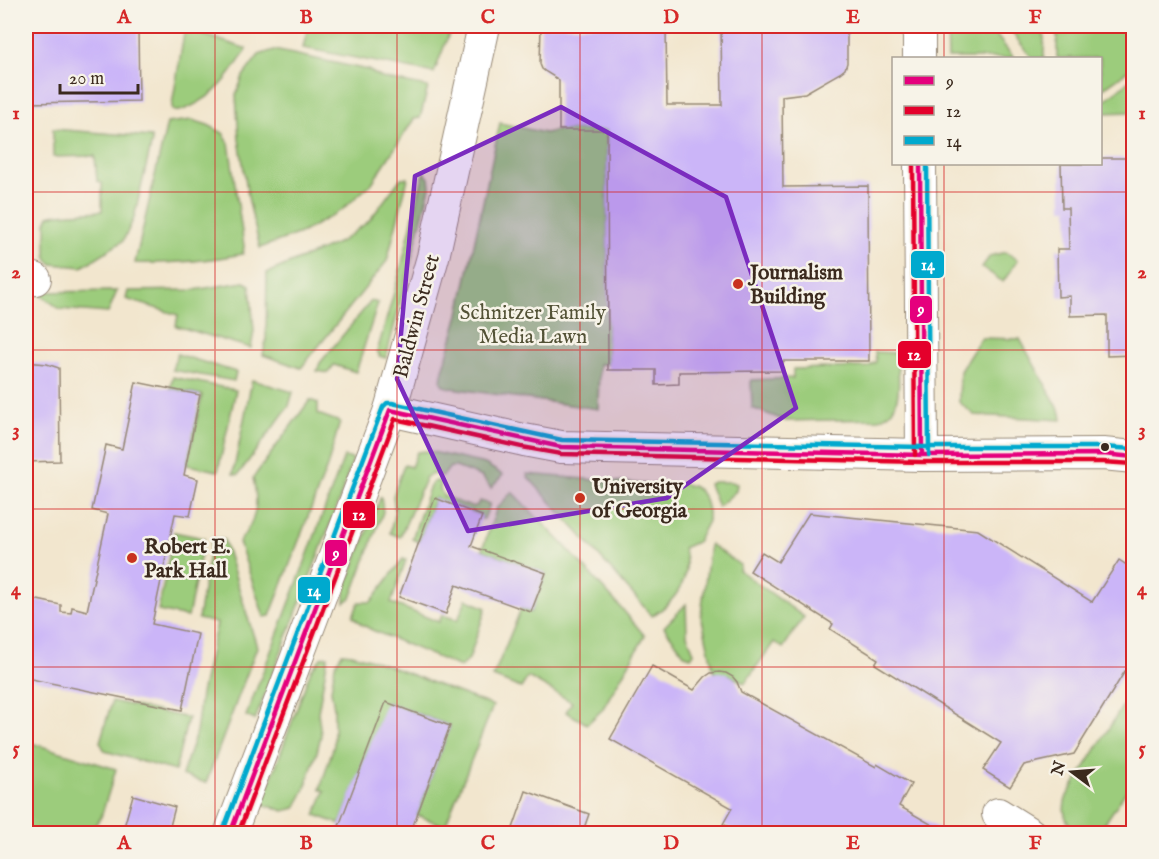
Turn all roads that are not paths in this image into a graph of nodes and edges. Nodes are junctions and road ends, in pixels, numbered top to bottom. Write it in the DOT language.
graph roads {
  1 [pos="484,26"];
  2 [pos="919,26"];
  3 [pos="920,57"];
  4 [pos="920,165"];
  5 [pos="390,410"];
  6 [pos="922,455"];
  7 [pos="1134,457"];
  8 [pos="998,814"];
  9 [pos="230,834"];
  10 [pos="1030,834"];
  1 -- 5 [label="street, Baldwin Street"];
  2 -- 3 [label="street"];
  4 -- 6 [label="street"];
  5 -- 6 [label="street"];
  5 -- 9 [label="street, Baldwin Street"];
  6 -- 7 [label="street"];
  8 -- 10 [label="street"];
}
